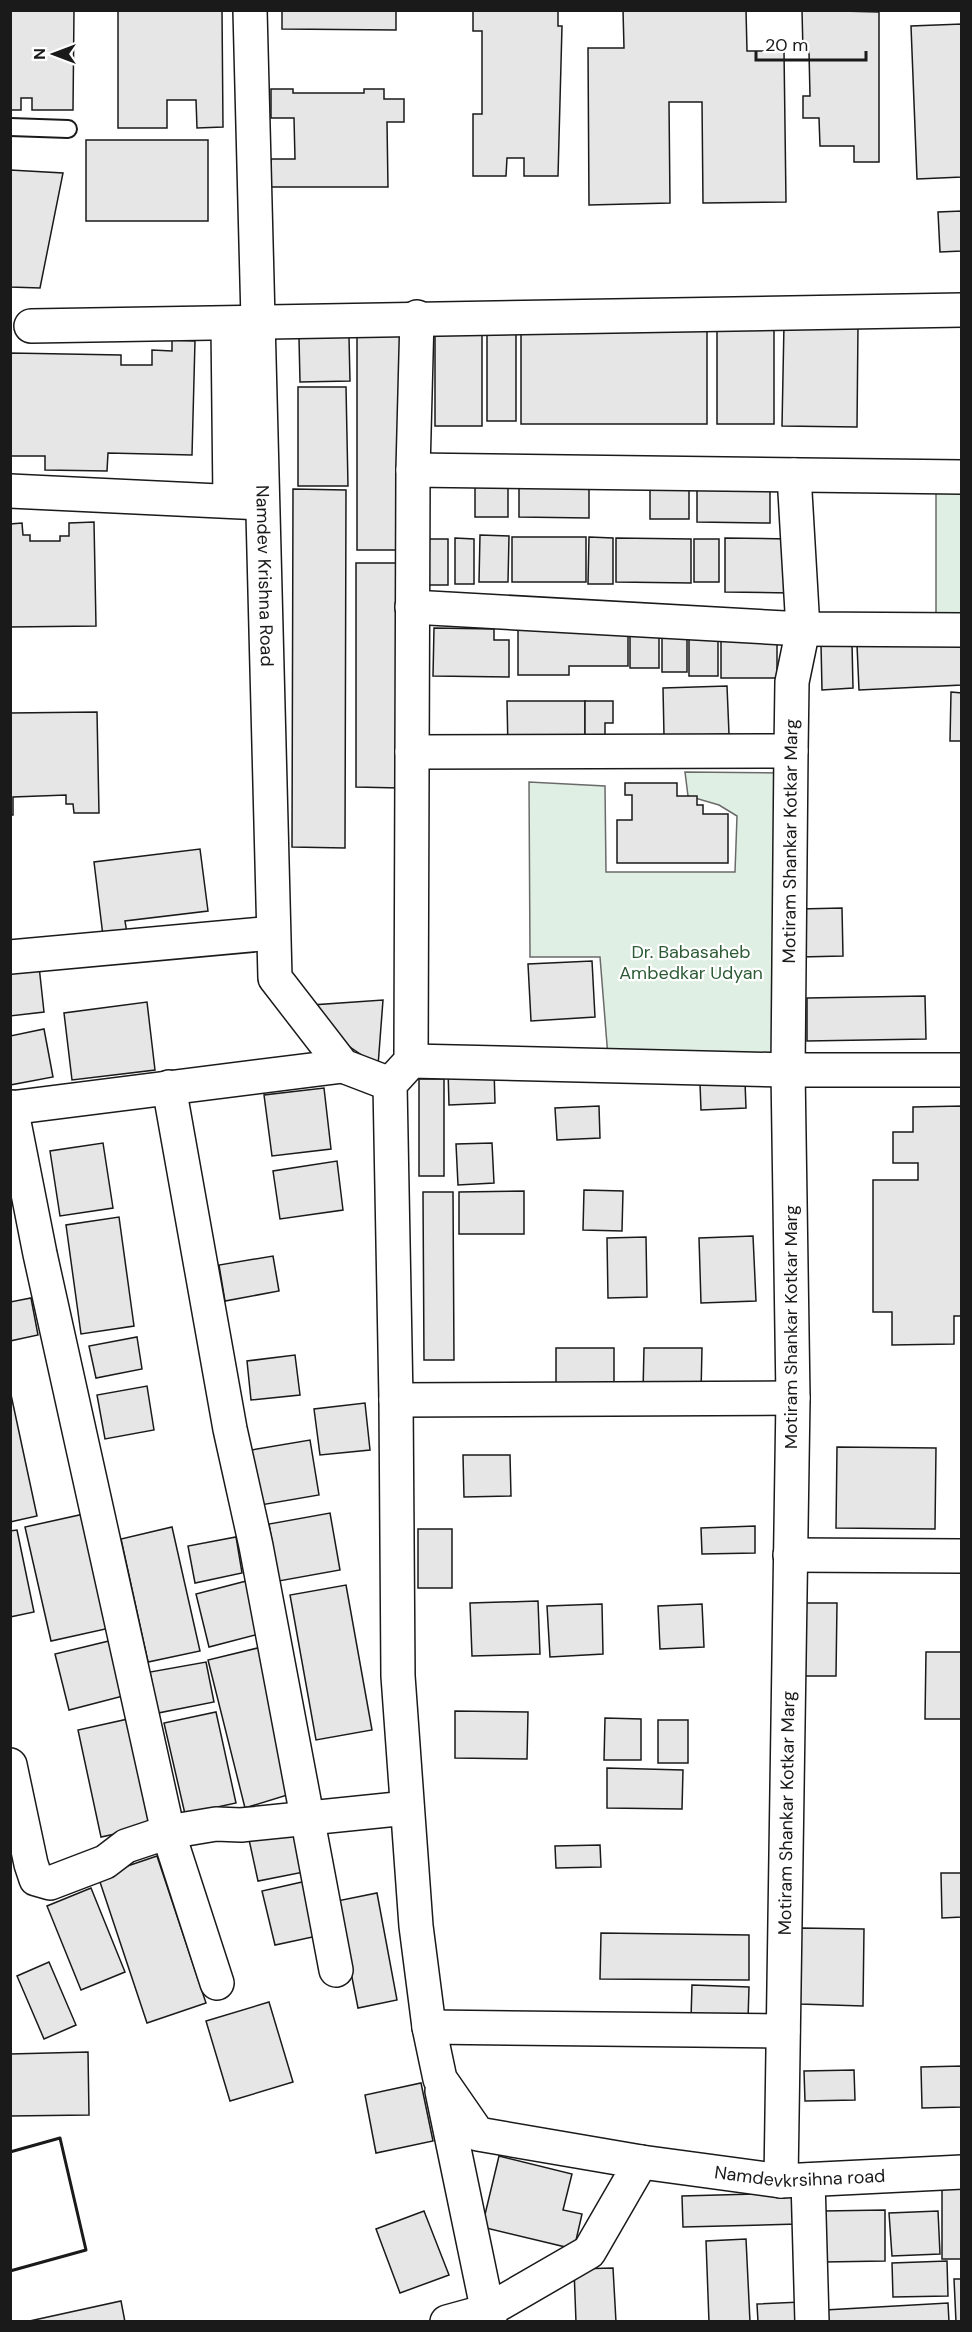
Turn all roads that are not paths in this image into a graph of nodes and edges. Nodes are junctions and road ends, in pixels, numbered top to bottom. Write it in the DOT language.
graph roads {
  1 [pos="250,10"];
  2 [pos="10,127"];
  3 [pos="68,129"];
  4 [pos="962,310"];
  5 [pos="417,317"];
  6 [pos="244,324"];
  7 [pos="31,326"];
  8 [pos="413,470"];
  9 [pos="794,475"];
  10 [pos="962,477"];
  11 [pos="10,491"];
  12 [pos="230,501"];
  13 [pos="262,503"];
  14 [pos="412,607"];
  15 [pos="803,629"];
  16 [pos="962,630"];
  17 [pos="412,752"];
  18 [pos="791,752"];
  19 [pos="273,933"];
  20 [pos="10,957"];
  21 [pos="344,1066"];
  22 [pos="788,1070"];
  23 [pos="962,1070"];
  24 [pos="401,1072"];
  25 [pos="169,1087"];
  26 [pos="11,1108"];
  27 [pos="793,1398"];
  28 [pos="396,1400"];
  29 [pos="790,1555"];
  30 [pos="962,1556"];
  31 [pos="10,1765"];
  32 [pos="407,1808"];
  33 [pos="309,1818"];
  34 [pos="168,1832"];
  35 [pos="336,1970"];
  36 [pos="217,1983"];
  37 [pos="429,2026"];
  38 [pos="783,2031"];
  39 [pos="440,2079"];
  40 [pos="641,2162"];
  41 [pos="962,2172"];
  42 [pos="794,2180"];
  43 [pos="489,2316"];
  44 [pos="447,2322"];
  45 [pos="812,2322"];
  1 -- 6 [label="street, Namdev Krishna Road"];
  2 -- 3 [label="lane"];
  4 -- 5 [label="street"];
  5 -- 6 [label="street"];
  5 -- 8 [label="street"];
  6 -- 7 [label="street"];
  6 -- 12 [label="street"];
  6 -- 13 [label="street, Namdev Krishna Road"];
  8 -- 9 [label="street"];
  8 -- 14 [label="street"];
  9 -- 10 [label="street"];
  9 -- 15 [label="street, Motiram Shankar Kotkar Marg"];
  11 -- 12 [label="street"];
  12 -- 13 [label="street"];
  13 -- 19 [label="street, Namdev Krishna Road"];
  14 -- 15 [label="street"];
  14 -- 17 [label="street"];
  15 -- 16 [label="street"];
  15 -- 18 [label="street, Motiram Shankar Kotkar Marg"];
  17 -- 18 [label="street"];
  17 -- 24 [label="street"];
  18 -- 22 [label="street, Motiram Shankar Kotkar Marg"];
  19 -- 20 [label="street"];
  19 -- 21 [label="street, Namdev Krishna Road"];
  21 -- 24 [label="street"];
  21 -- 25 [label="street"];
  22 -- 23 [label="street"];
  22 -- 24 [label="street"];
  22 -- 27 [label="street, Motiram Shankar Kotkar Marg"];
  24 -- 28 [label="street"];
  25 -- 26 [label="street"];
  25 -- 33 [label="street"];
  26 -- 34 [label="street"];
  27 -- 28 [label="street"];
  27 -- 29 [label="street, Motiram Shankar Kotkar Marg"];
  28 -- 32 [label="street"];
  29 -- 30 [label="street"];
  29 -- 38 [label="street, Motiram Shankar Kotkar Marg"];
  31 -- 34 [label="street"];
  32 -- 33 [label="street"];
  32 -- 37 [label="street"];
  33 -- 34 [label="street"];
  33 -- 35 [label="street"];
  34 -- 36 [label="street"];
  37 -- 38 [label="street"];
  37 -- 39 [label="street"];
  38 -- 42 [label="street, Motiram Shankar Kotkar Marg"];
  39 -- 40 [label="street, Namdevkrsihna road"];
  39 -- 43 [label="street"];
  40 -- 42 [label="street, Namdevkrsihna road"];
  40 -- 43 [label="street"];
  41 -- 42 [label="street, Namdevkrsihna road"];
  42 -- 45 [label="street, Motiram Shankar Kotkar Marg"];
  43 -- 44 [label="street"];
}
